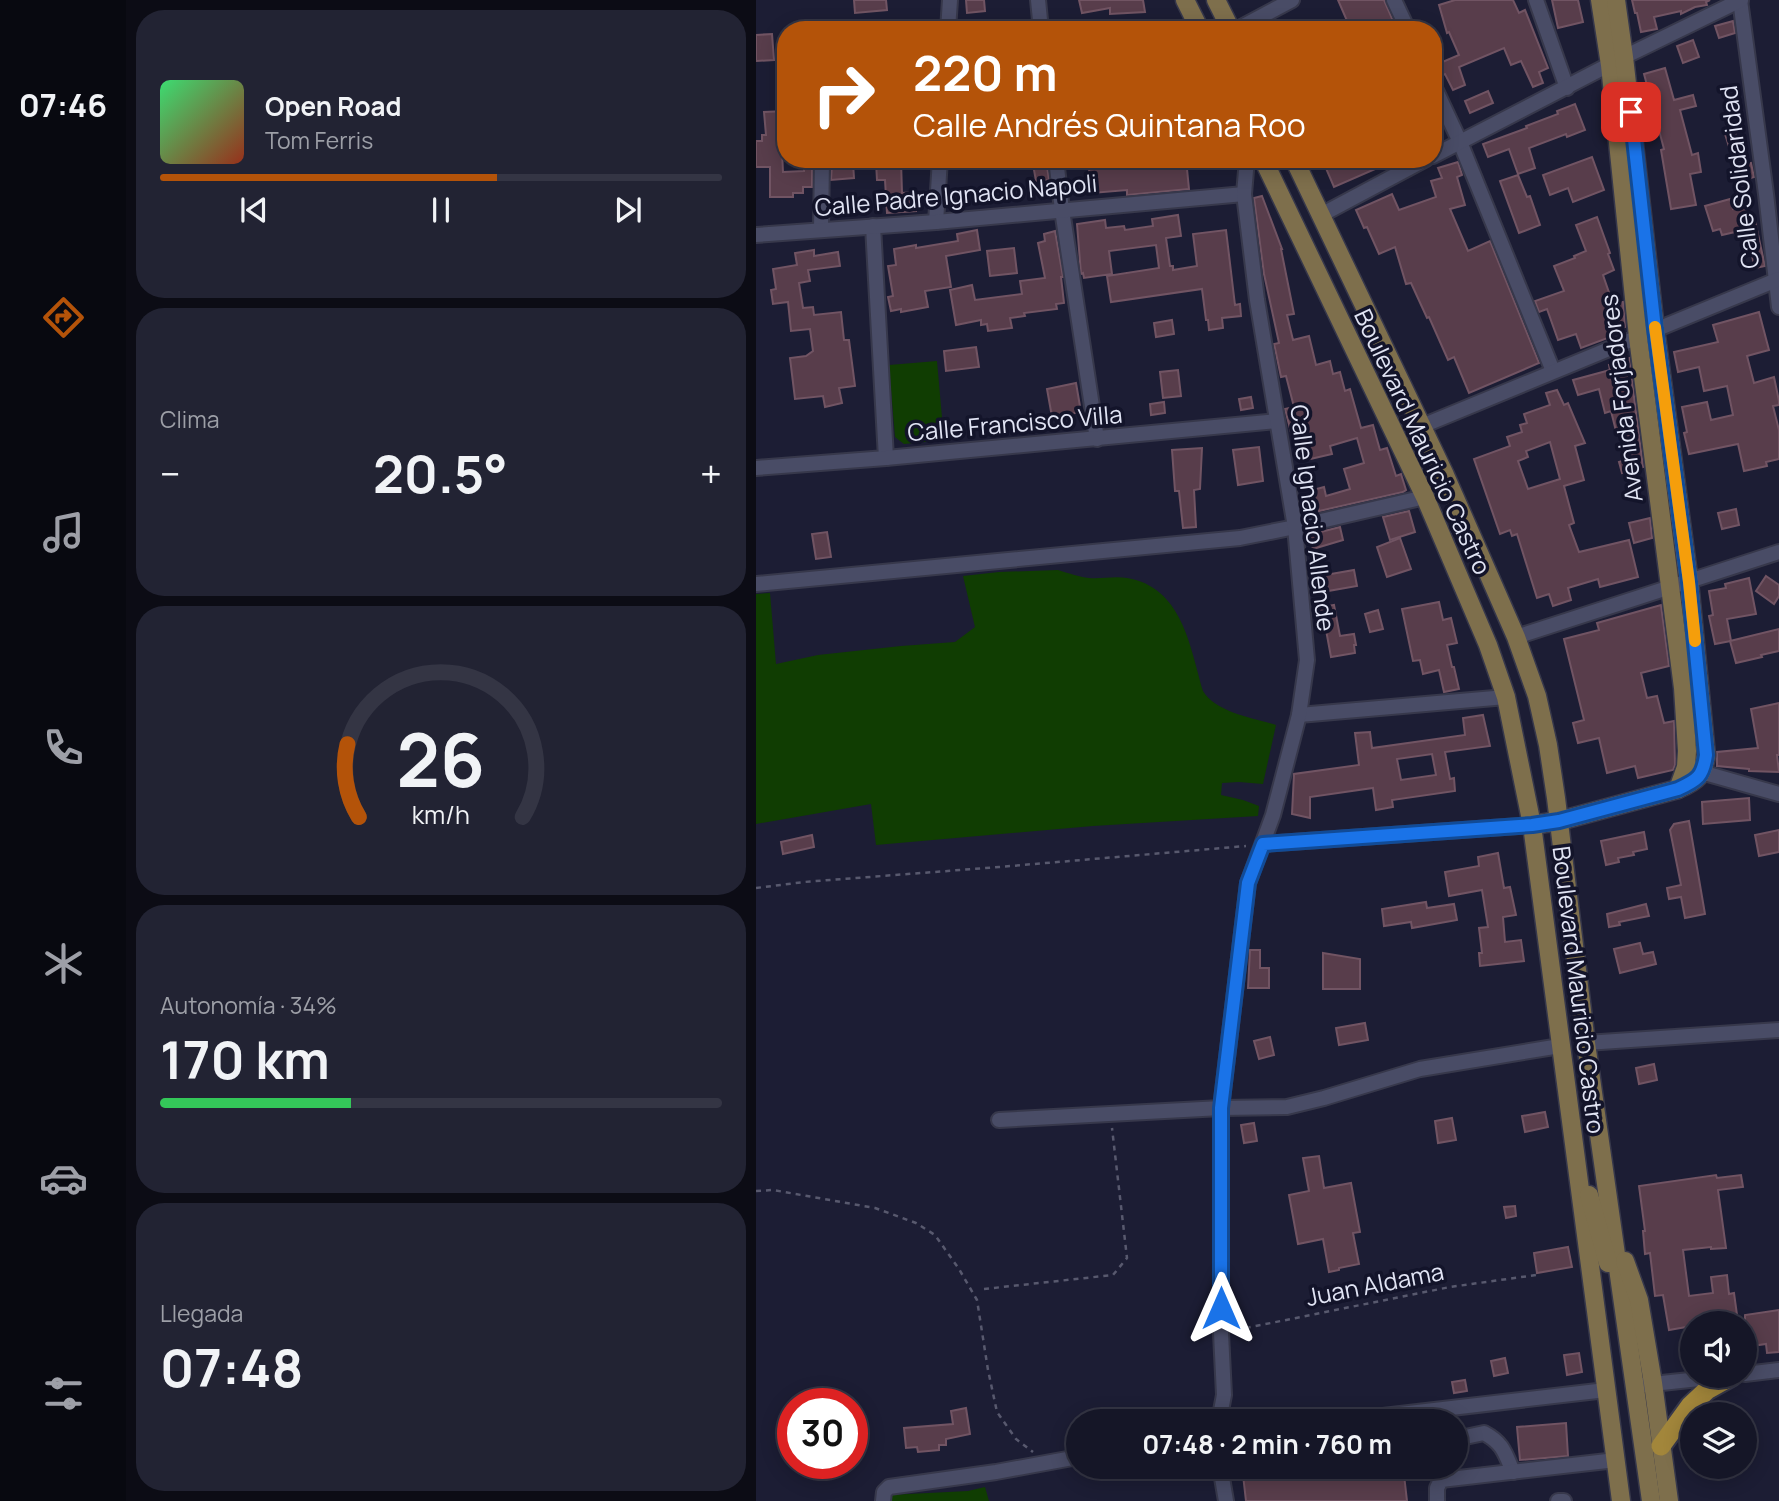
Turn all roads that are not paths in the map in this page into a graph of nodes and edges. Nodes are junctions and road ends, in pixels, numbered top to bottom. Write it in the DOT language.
graph roads {
  1 [pos="950,0"];
  2 [pos="1038,0"];
  3 [pos="1185,0"];
  4 [pos="1216,0"];
  5 [pos="1292,0"];
  6 [pos="1394,0"];
  7 [pos="1536,0"];
  8 [pos="1600,0"];
  9 [pos="1616,0"];
  10 [pos="1741,0"];
  11 [pos="949,21"];
  12 [pos="1040,21"];
  13 [pos="1196,21"];
  14 [pos="1228,21"];
  15 [pos="1251,21"];
  16 [pos="1404,21"];
  17 [pos="1617,61"];
  18 [pos="1567,88"];
  19 [pos="1442,103"];
  20 [pos="1460,142"];
  21 [pos="1442,151"];
  22 [pos="822,168"];
  23 [pos="939,168"];
  24 [pos="1057,168"];
  25 [pos="1246,168"];
  26 [pos="1267,168"];
  27 [pos="1298,168"];
  28 [pos="1409,168"];
  29 [pos="1244,194"];
  30 [pos="1062,210"];
  31 [pos="1321,215"];
  32 [pos="936,222"];
  33 [pos="873,226"];
  34 [pos="821,230"];
  35 [pos="756,235"];
  36 [pos="1777,280"];
  37 [pos="1779,307"];
  38 [pos="1655,329"];
  39 [pos="1638,337"];
  40 [pos="1553,371"];
  41 [pos="1278,421"];
  42 [pos="1422,426"];
  43 [pos="1097,439"];
  44 [pos="887,458"];
  45 [pos="756,468"];
  46 [pos="1425,497"];
  47 [pos="1295,527"];
  48 [pos="1779,552"];
  49 [pos="1689,582"];
  50 [pos="756,584"];
  51 [pos="1669,587"];
  52 [pos="1516,637"];
  53 [pos="1506,697"];
  54 [pos="1298,715"];
  55 [pos="1694,770"];
  56 [pos="1779,794"];
  57 [pos="1559,821"];
  58 [pos="1532,825"];
  59 [pos="1263,844"];
  60 [pos="1779,1030"];
  61 [pos="1587,1043"];
  62 [pos="1560,1046"];
  63 [pos="1221,1108"];
  64 [pos="999,1120"];
  65 [pos="1577,1170"];
  66 [pos="1779,1370"];
  67 [pos="1757,1373"];
  68 [pos="1680,1381"];
  69 [pos="1644,1384"];
  70 [pos="1710,1388"];
  71 [pos="1606,1390"];
  72 [pos="1221,1409"];
  73 [pos="1443,1409"];
  74 [pos="1468,1436"];
  75 [pos="1661,1446"];
  76 [pos="1066,1459"];
  77 [pos="1616,1460"];
  78 [pos="1513,1472"];
  79 [pos="1468,1473"];
  80 [pos="1222,1479"];
  81 [pos="1438,1479"];
  82 [pos="883,1501"];
  83 [pos="1226,1501"];
  84 [pos="1437,1501"];
  85 [pos="1558,1501"];
  86 [pos="1564,1501"];
  87 [pos="1621,1501"];
  88 [pos="1641,1501"];
  89 [pos="1651,1501"];
  90 [pos="1669,1501"];
  1 -- 11 [label="street"];
  2 -- 12 [label="street"];
  3 -- 13 [label="main road"];
  4 -- 14 [label="main road"];
  5 -- 15 [label="street"];
  6 -- 16 [label="street"];
  7 -- 18 [label="street"];
  8 -- 17 [label="main road, Avenida Forjadores"];
  9 -- 17 [label="main road, Avenida Forjadores"];
  10 -- 17 [label="street"];
  10 -- 36 [label="street, Calle Solidaridad"];
  17 -- 18 [label="street"];
  17 -- 38 [label="main road, Avenida Forjadores"];
  17 -- 39 [label="main road, Avenida Forjadores"];
  18 -- 20 [label="street"];
  19 -- 20 [label="street"];
  20 -- 21 [label="street"];
  20 -- 40 [label="street"];
  22 -- 34 [label="street"];
  23 -- 32 [label="street"];
  24 -- 30 [label="street"];
  25 -- 29 [label="street, Calle Ignacio Allende"];
  26 -- 46 [label="main road, Boulevard Mauricio Castro"];
  27 -- 31 [label="main road, Boulevard Mauricio Castro"];
  28 -- 31 [label="street"];
  29 -- 30 [label="street, Calle Padre Ignacio Napoli"];
  29 -- 41 [label="street, Calle Ignacio Allende"];
  30 -- 32 [label="street, Calle Padre Ignacio Napoli"];
  30 -- 43 [label="street"];
  31 -- 42 [label="main road, Boulevard Mauricio Castro"];
  32 -- 33 [label="street, Calle Padre Ignacio Napoli"];
  33 -- 34 [label="street, Calle Padre Ignacio Napoli"];
  33 -- 44 [label="street"];
  34 -- 35 [label="street, Calle Padre Ignacio Napoli"];
  36 -- 37 [label="street, Calle Solidaridad"];
  36 -- 38 [label="street"];
  38 -- 39 [label="street"];
  38 -- 49 [label="main road, Avenida Forjadores"];
  39 -- 40 [label="street"];
  39 -- 51 [label="main road, Avenida Forjadores"];
  40 -- 42 [label="street"];
  41 -- 43 [label="street, Calle Francisco Villa"];
  41 -- 47 [label="street, Calle Ignacio Allende"];
  42 -- 52 [label="main road, Boulevard Mauricio Castro"];
  43 -- 44 [label="street, Calle Francisco Villa"];
  44 -- 45 [label="street, Calle Francisco Villa"];
  46 -- 47 [label="street"];
  46 -- 53 [label="main road, Boulevard Mauricio Castro"];
  47 -- 50 [label="street"];
  47 -- 54 [label="street, Calle Ignacio Allende"];
  48 -- 49 [label="street"];
  49 -- 51 [label="street"];
  49 -- 55 [label="main road, Avenida Forjadores"];
  51 -- 52 [label="street"];
  51 -- 55 [label="main road, Avenida Forjadores"];
  52 -- 57 [label="main road, Boulevard Mauricio Castro"];
  53 -- 54 [label="street"];
  53 -- 58 [label="main road, Boulevard Mauricio Castro"];
  54 -- 59 [label="street, Calle Ignacio Allende"];
  55 -- 56 [label="street"];
  55 -- 57 [label="main road"];
  57 -- 58 [label="main road"];
  57 -- 61 [label="main road, Boulevard Mauricio Castro"];
  58 -- 59 [label="street"];
  58 -- 62 [label="main road, Boulevard Mauricio Castro"];
  59 -- 63 [label="street, Calle Ignacio Allende"];
  60 -- 61 [label="street"];
  61 -- 69 [label="main road, Boulevard Mauricio Castro"];
  62 -- 63 [label="street"];
  62 -- 65 [label="main road, Boulevard Mauricio Castro"];
  63 -- 64 [label="street"];
  63 -- 72 [label="street, Calle Ignacio Allende"];
  65 -- 71 [label="main road, Boulevard Mauricio Castro"];
  65 -- 88 [label="main road"];
  66 -- 67 [label="street"];
  68 -- 69 [label="street"];
  69 -- 75 [label="main road"];
  69 -- 89 [label="main road, Boulevard Mauricio Castro"];
  70 -- 75 [label="highway"];
  71 -- 73 [label="street"];
  71 -- 77 [label="main road, Boulevard Mauricio Castro"];
  74 -- 78 [label="street"];
  75 -- 90 [label="main road"];
  76 -- 82 [label="street"];
  77 -- 78 [label="street"];
  77 -- 87 [label="main road, Boulevard Mauricio Castro"];
  78 -- 79 [label="street"];
  80 -- 83 [label="street"];
  81 -- 84 [label="street"];
  85 -- 86 [label="street"];
}
